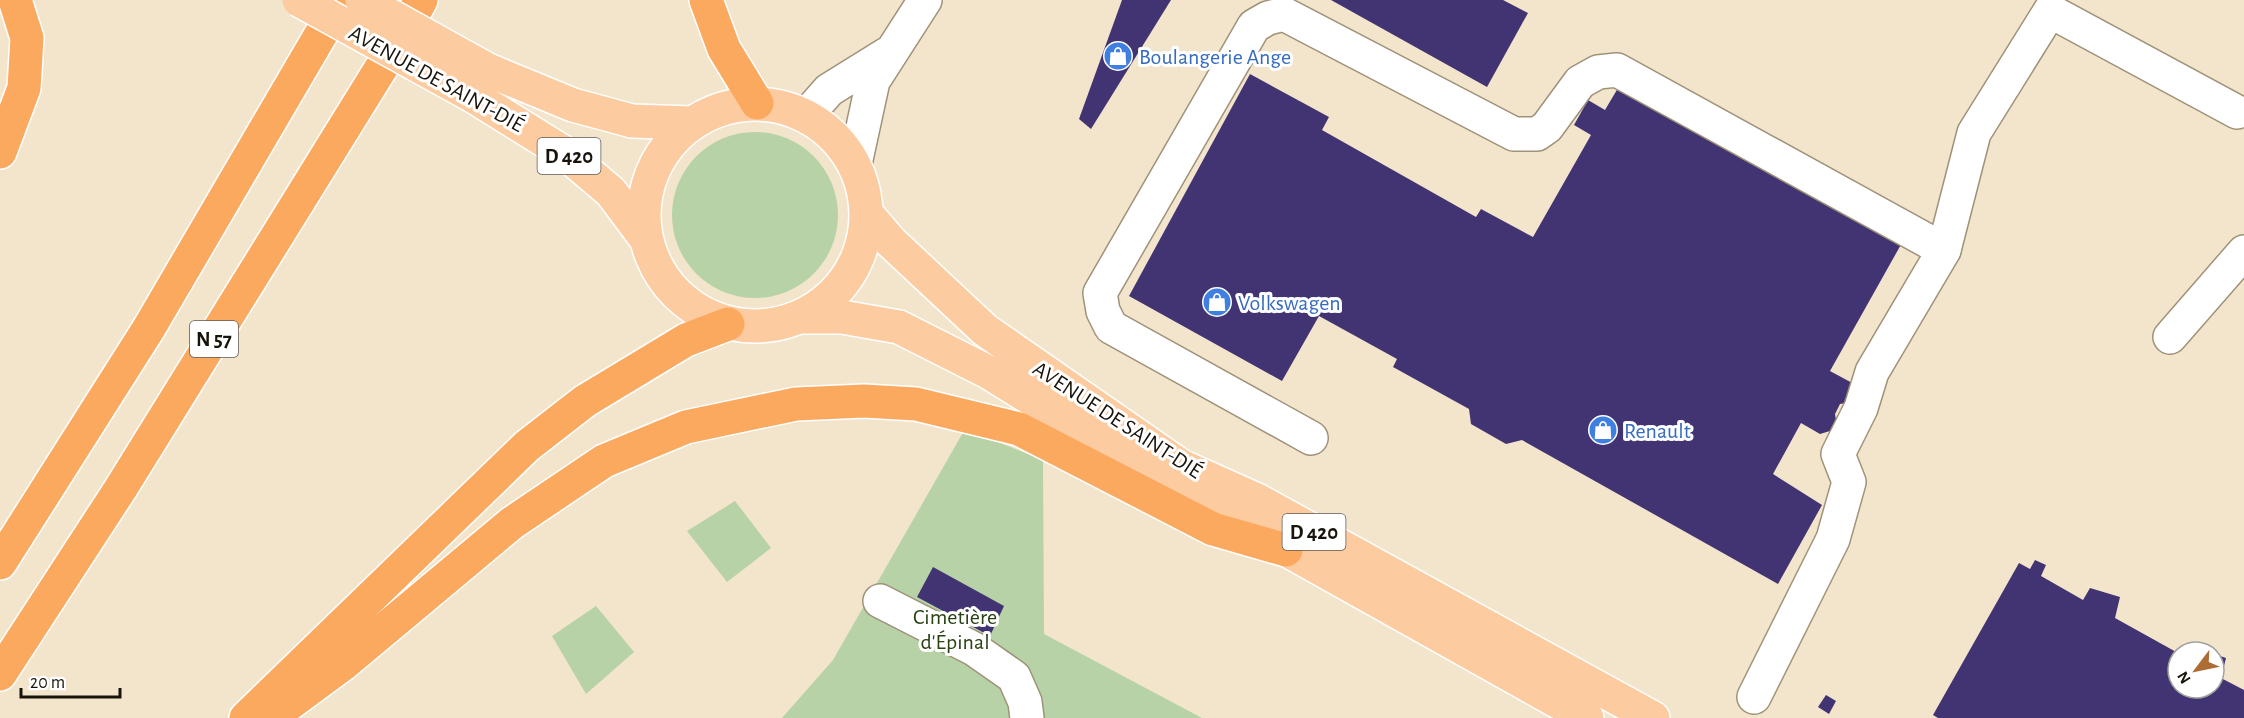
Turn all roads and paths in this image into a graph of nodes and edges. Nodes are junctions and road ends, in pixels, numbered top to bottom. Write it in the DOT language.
graph roads {
  1 [pos="15,0"];
  2 [pos="299,0"];
  3 [pos="341,0"];
  4 [pos="362,0"];
  5 [pos="421,0"];
  6 [pos="706,0"];
  7 [pos="925,0"];
  8 [pos="894,50"];
  9 [pos="481,83"];
  10 [pos="757,103"];
  11 [pos="2237,112"];
  12 [pos="806,116"];
  13 [pos="692,123"];
  14 [pos="0,152"];
  15 [pos="855,164"];
  16 [pos="867,214"];
  17 [pos="646,238"];
  18 [pos="1944,250"];
  19 [pos="2244,252"];
  20 [pos="802,317"];
  21 [pos="728,324"];
  22 [pos="2170,337"];
  23 [pos="1311,438"];
  24 [pos="1286,550"];
  25 [pos="0,563"];
  26 [pos="880,602"];
  27 [pos="0,674"];
  28 [pos="1754,697"];
  29 [pos="246,718"];
  30 [pos="270,718"];
  31 [pos="1027,718"];
  32 [pos="1587,718"];
  33 [pos="1653,718"];
  1 -- 14 [label="highway"];
  2 -- 9 [label="main road, AVENUE DE SAINT-DIÉ / D 420, bridge"];
  3 -- 25 [label="highway, N 57"];
  4 -- 9 [label="main road, AVENUE DE SAINT-DIÉ / D 420, bridge"];
  5 -- 27 [label="highway, N 57"];
  6 -- 10 [label="highway"];
  7 -- 8 [label="street"];
  8 -- 12 [label="street"];
  8 -- 15 [label="street"];
  9 -- 13 [label="main road, AVENUE DE SAINT-DIÉ / D 420"];
  9 -- 17 [label="main road, AVENUE DE SAINT-DIÉ / D 420"];
  10 -- 12 [label="main road"];
  10 -- 13 [label="main road"];
  11 -- 18 [label="street"];
  12 -- 15 [label="main road"];
  13 -- 17 [label="main road"];
  15 -- 16 [label="main road"];
  16 -- 20 [label="main road"];
  16 -- 33 [label="main road, AVENUE DE SAINT-DIÉ / D 420"];
  17 -- 21 [label="main road"];
  18 -- 23 [label="street"];
  18 -- 28 [label="street"];
  19 -- 22 [label="street"];
  20 -- 21 [label="main road"];
  20 -- 24 [label="main road, AVENUE DE SAINT-DIÉ / D 420"];
  21 -- 29 [label="highway"];
  24 -- 30 [label="highway"];
  24 -- 32 [label="main road, AVENUE DE SAINT-DIÉ / D 420"];
  26 -- 31 [label="street"];
}
